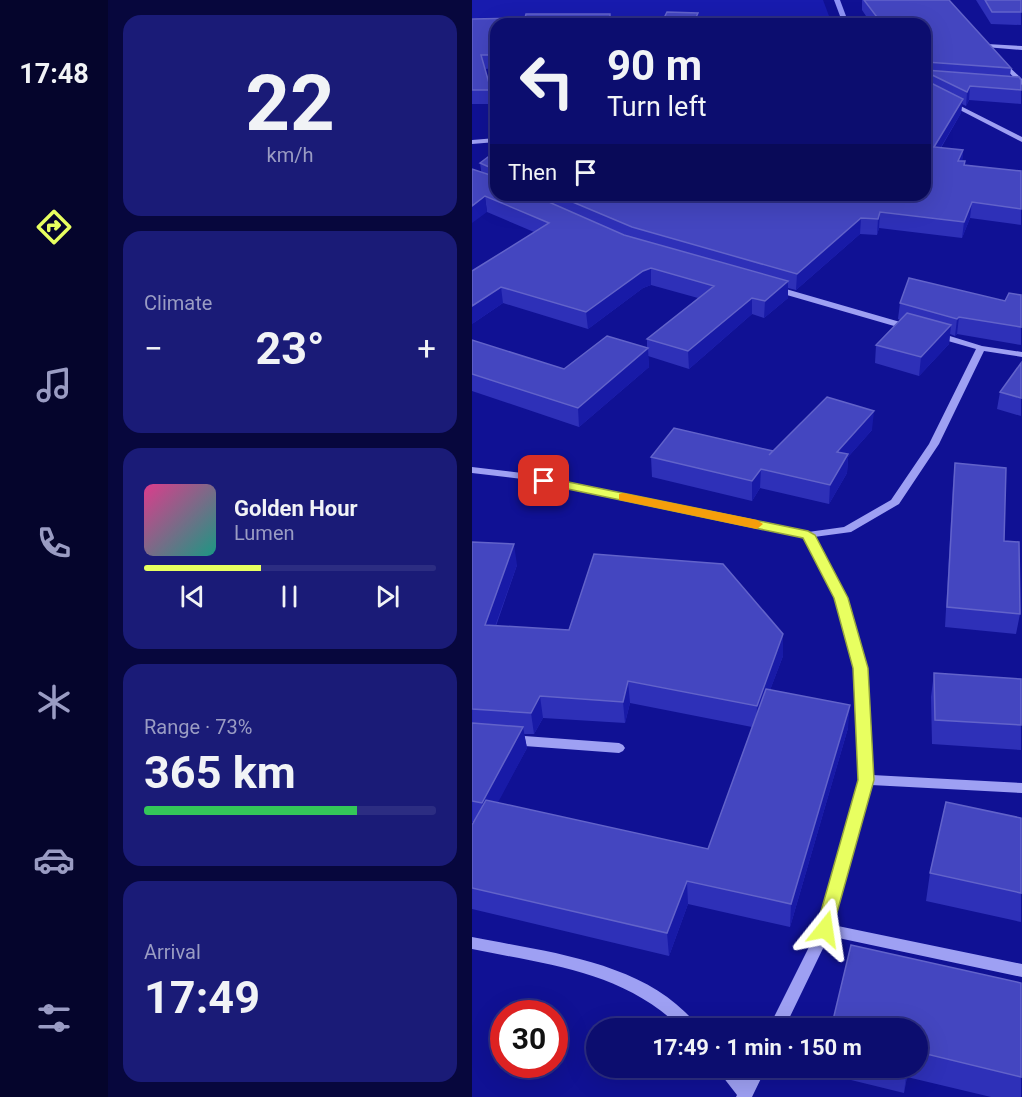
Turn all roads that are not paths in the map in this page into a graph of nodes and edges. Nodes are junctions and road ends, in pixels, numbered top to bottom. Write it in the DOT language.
graph roads {
  1 [pos="979,39"];
  2 [pos="987,46"];
  3 [pos="1021,48"];
  4 [pos="1021,85"];
  5 [pos="1011,86"];
  6 [pos="931,93"];
  7 [pos="490,140"];
  8 [pos="1021,140"];
  9 [pos="472,142"];
  10 [pos="766,286"];
  11 [pos="982,348"];
  12 [pos="1021,355"];
  13 [pos="472,470"];
  14 [pos="808,535"];
  15 [pos="495,739"];
  16 [pos="619,748"];
  17 [pos="866,780"];
  18 [pos="1021,788"];
  19 [pos="825,929"];
  20 [pos="472,944"];
  21 [pos="1021,971"];
  22 [pos="678,1018"];
  23 [pos="781,1018"];
  24 [pos="732,1078"];
  25 [pos="753,1078"];
  26 [pos="745,1095"];
  1 -- 2 [label="street"];
  2 -- 3 [label="street"];
  2 -- 4 [label="street"];
  4 -- 5 [label="street"];
  6 -- 8 [label="street"];
  7 -- 9 [label="street"];
  10 -- 11 [label="street"];
  11 -- 12 [label="street"];
  11 -- 14 [label="street"];
  13 -- 14 [label="street"];
  14 -- 17 [label="street"];
  15 -- 16 [label="street"];
  17 -- 18 [label="street"];
  17 -- 19 [label="street"];
  19 -- 21 [label="street"];
  19 -- 23 [label="street"];
  20 -- 22 [label="street"];
  24 -- 26 [label="street"];
  25 -- 26 [label="street"];
}
